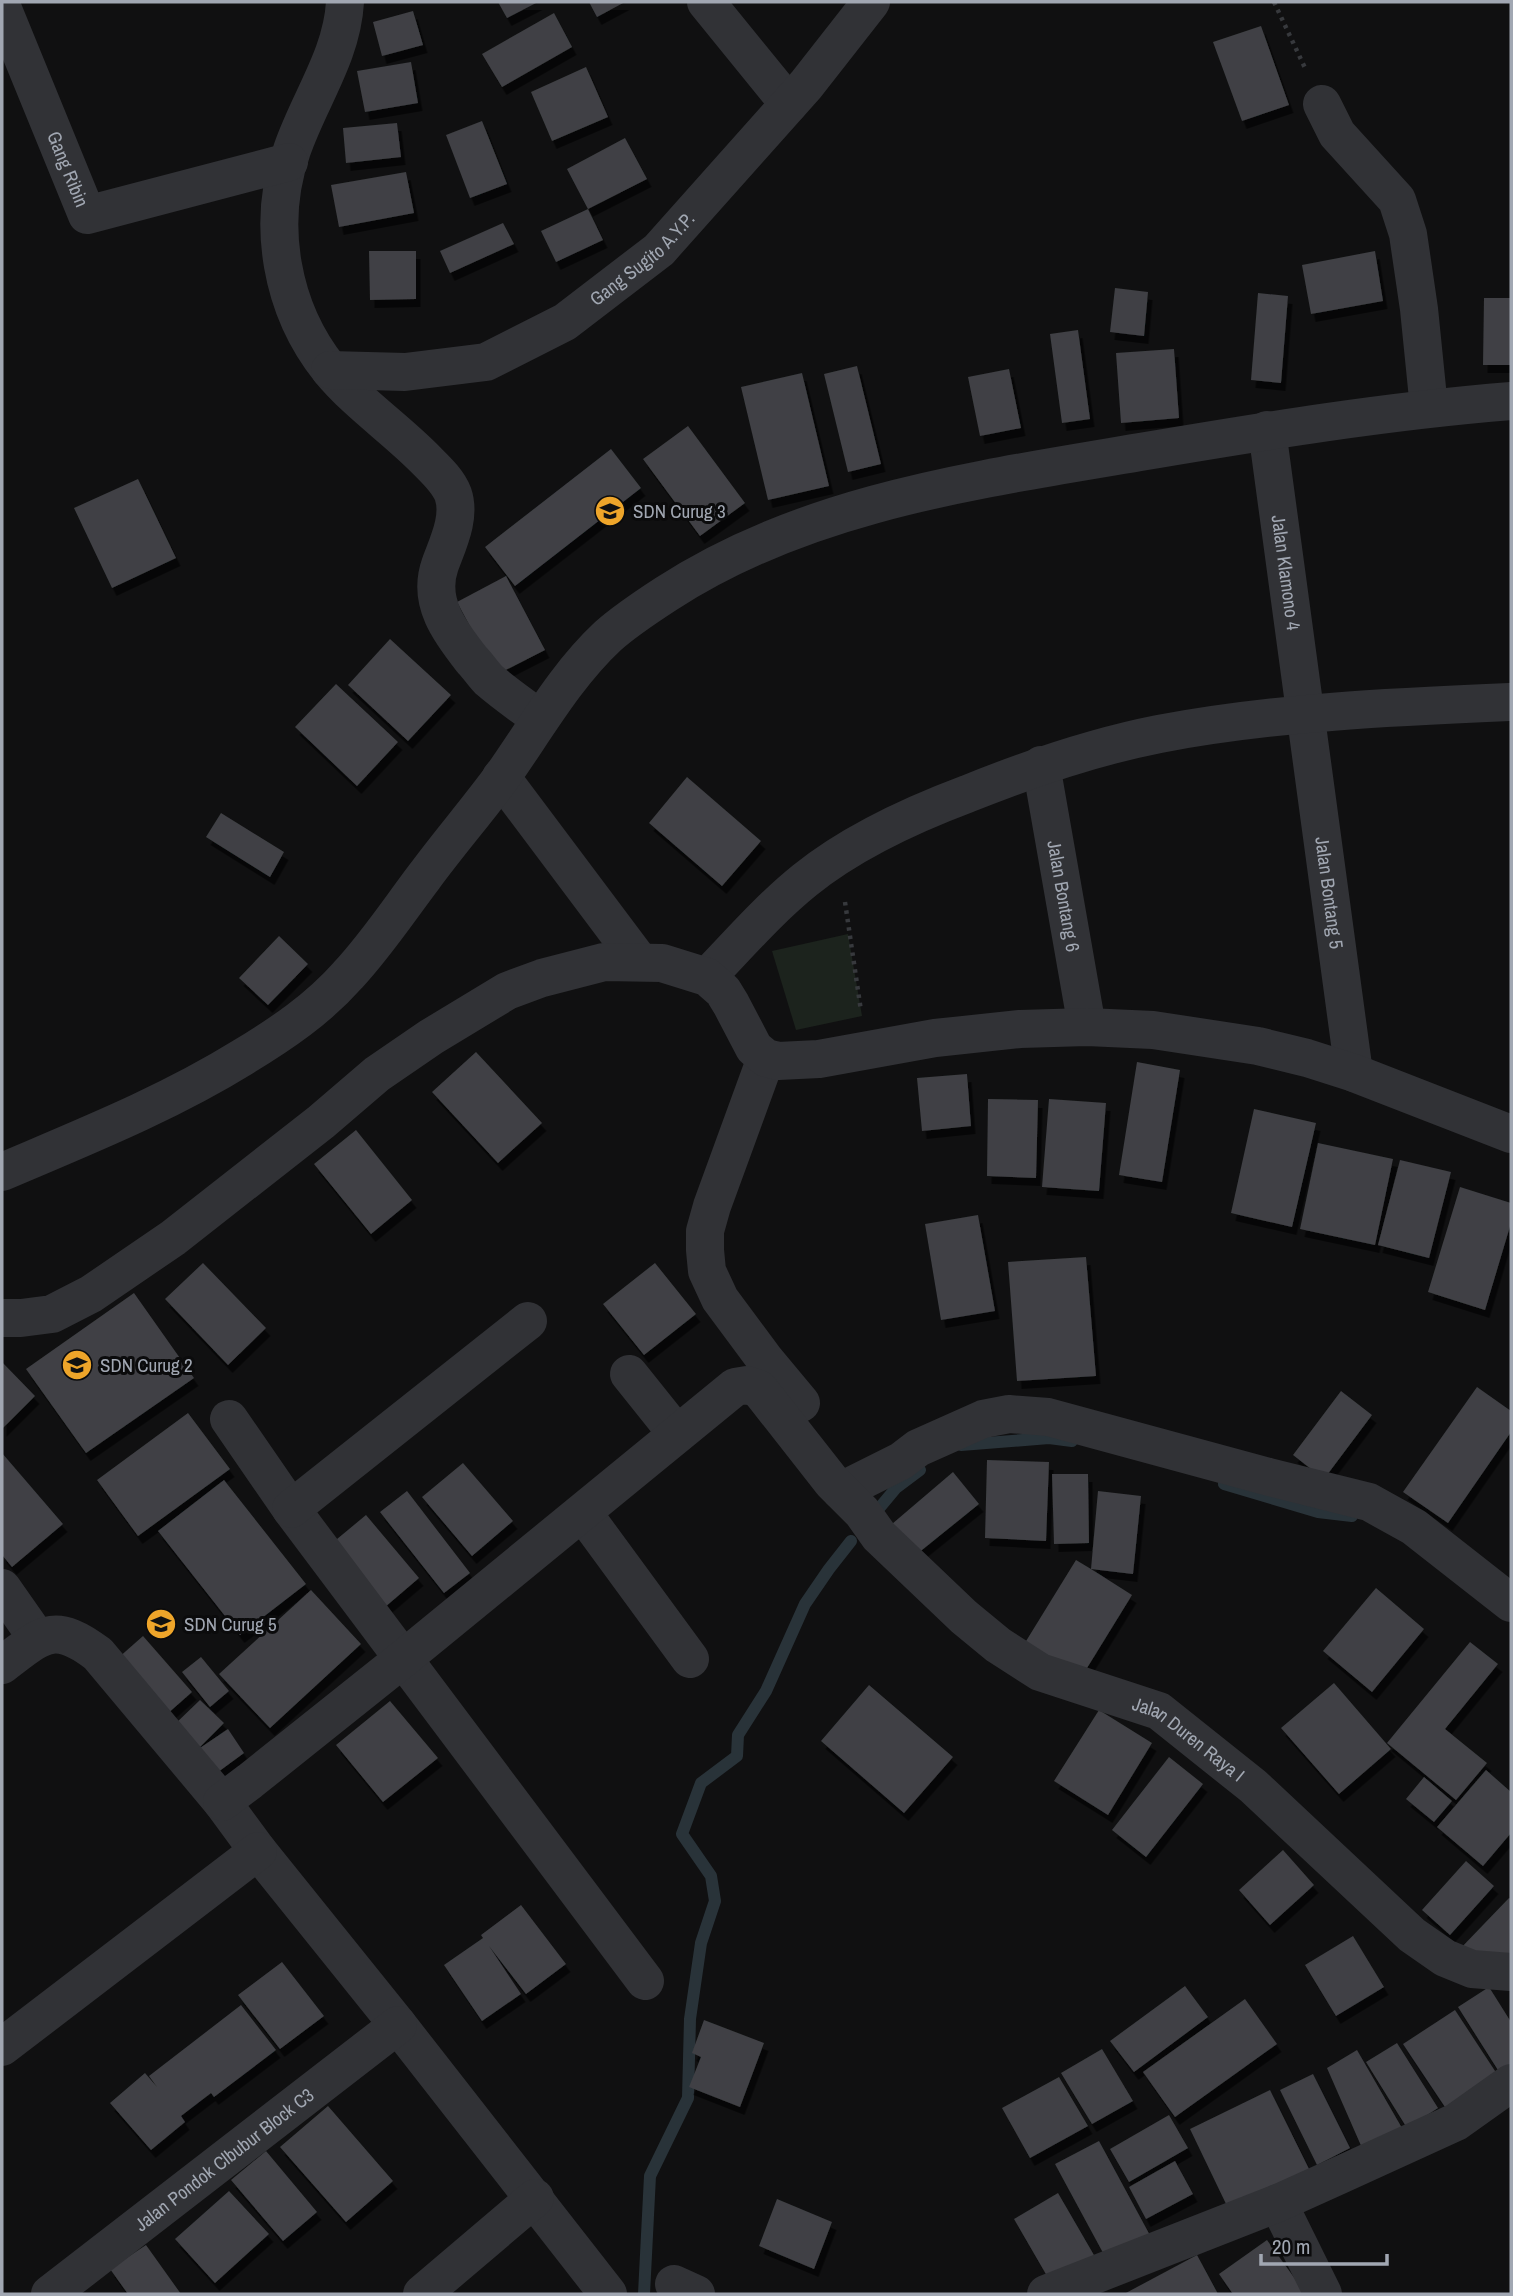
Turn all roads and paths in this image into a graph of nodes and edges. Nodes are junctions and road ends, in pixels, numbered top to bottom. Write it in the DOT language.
graph roads {
  1 [pos="345,2"];
  2 [pos="706,2"];
  3 [pos="871,2"];
  4 [pos="1275,2"];
  5 [pos="2,7"];
  6 [pos="789,104"];
  7 [pos="1322,104"];
  8 [pos="289,162"];
  9 [pos="330,370"];
  10 [pos="1511,401"];
  11 [pos="1429,408"];
  12 [pos="1267,430"];
  13 [pos="1511,702"];
  14 [pos="1306,713"];
  15 [pos="540,719"];
  16 [pos="1041,765"];
  17 [pos="501,777"];
  18 [pos="840,857"];
  19 [pos="639,961"];
  20 [pos="707,977"];
  21 [pos="1087,1027"];
  22 [pos="867,1050"];
  23 [pos="766,1058"];
  24 [pos="1354,1073"];
  25 [pos="1511,1134"];
  26 [pos="2,1172"];
  27 [pos="2,1318"];
  28 [pos="528,1321"];
  29 [pos="629,1374"];
  30 [pos="229,1419"];
  31 [pos="677,1434"];
  32 [pos="862,1505"];
  33 [pos="291,1509"];
  34 [pos="583,1513"];
  35 [pos="2,1588"];
  36 [pos="1511,1603"];
  37 [pos="37,1638"];
  38 [pos="404,1658"];
  39 [pos="691,1658"];
  40 [pos="2,1665"];
  41 [pos="222,1802"];
  42 [pos="258,1851"];
  43 [pos="1511,1972"];
  44 [pos="645,1981"];
  45 [pos="398,2025"];
  46 [pos="2,2047"];
  47 [pos="1511,2083"];
  48 [pos="534,2199"];
  49 [pos="1278,2203"];
  50 [pos="50,2294"];
  51 [pos="422,2294"];
  52 [pos="608,2294"];
  53 [pos="1046,2294"];
  54 [pos="1324,2294"];
  1 -- 8 [label="street"];
  2 -- 6 [label="street"];
  3 -- 6 [label="street, Gang Sugito A.Y.P."];
  4 -- 7 [label="path"];
  5 -- 8 [label="street, Gang Ribin"];
  6 -- 9 [label="street, Gang Sugito A.Y.P."];
  7 -- 11 [label="street"];
  8 -- 9 [label="street"];
  9 -- 15 [label="street"];
  10 -- 11 [label="street"];
  11 -- 12 [label="street"];
  12 -- 14 [label="street, Jalan Klamono 4"];
  12 -- 15 [label="street"];
  13 -- 14 [label="street"];
  14 -- 16 [label="street"];
  14 -- 24 [label="street, Jalan Bontang 5"];
  15 -- 17 [label="street"];
  16 -- 18 [label="street"];
  16 -- 21 [label="street, Jalan Bontang 6"];
  17 -- 19 [label="street"];
  17 -- 26 [label="street"];
  18 -- 20 [label="street"];
  18 -- 22 [label="path"];
  19 -- 20 [label="street"];
  19 -- 27 [label="street"];
  20 -- 23 [label="street"];
  21 -- 22 [label="street"];
  21 -- 24 [label="street"];
  22 -- 23 [label="street"];
  23 -- 32 [label="street"];
  24 -- 25 [label="street"];
  28 -- 33 [label="street"];
  29 -- 31 [label="street"];
  30 -- 33 [label="street"];
  31 -- 32 [label="street"];
  31 -- 34 [label="street"];
  32 -- 36 [label="street"];
  32 -- 43 [label="street, Jalan Duren Raya I"];
  33 -- 38 [label="street"];
  34 -- 38 [label="street"];
  34 -- 39 [label="street"];
  35 -- 37 [label="street"];
  37 -- 40 [label="street"];
  37 -- 41 [label="street"];
  38 -- 41 [label="street"];
  38 -- 44 [label="street"];
  41 -- 42 [label="street"];
  42 -- 45 [label="street"];
  42 -- 46 [label="street"];
  45 -- 48 [label="street"];
  45 -- 50 [label="street, Jalan Pondok Clbubur Block C3"];
  47 -- 49 [label="street"];
  48 -- 51 [label="street"];
  48 -- 52 [label="street"];
  49 -- 53 [label="street"];
  49 -- 54 [label="street"];
}
